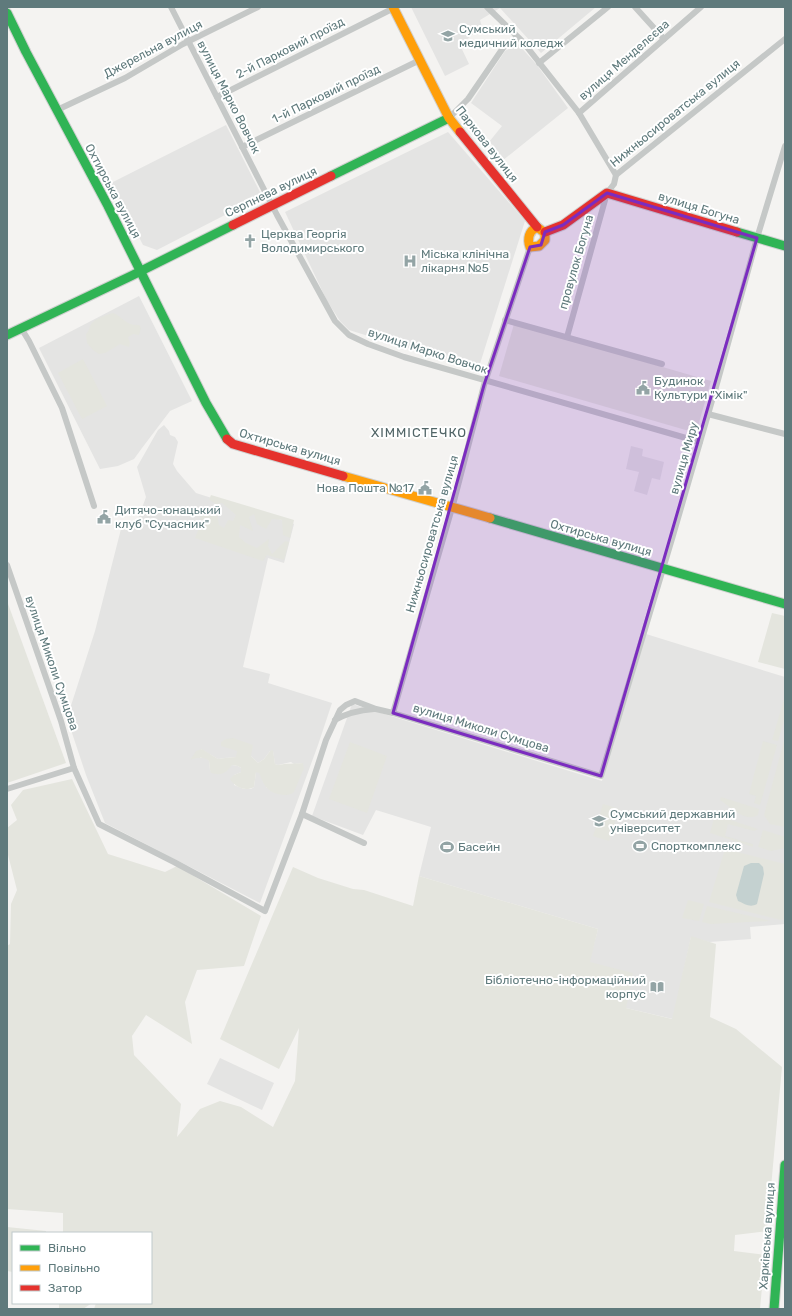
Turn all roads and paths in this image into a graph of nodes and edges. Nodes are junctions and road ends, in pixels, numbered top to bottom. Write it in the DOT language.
graph roads {
  1 [pos="171,7"];
  2 [pos="258,7"];
  3 [pos="394,7"];
  4 [pos="487,7"];
  5 [pos="608,7"];
  6 [pos="635,7"];
  7 [pos="701,7"];
  8 [pos="7,13"];
  9 [pos="517,37"];
  10 [pos="664,39"];
  11 [pos="785,39"];
  12 [pos="188,42"];
  13 [pos="420,60"];
  14 [pos="539,63"];
  15 [pos="217,97"];
  16 [pos="57,110"];
  17 [pos="579,113"];
  18 [pos="449,118"];
  19 [pos="785,146"];
  20 [pos="242,147"];
  21 [pos="616,175"];
  22 [pos="607,193"];
  23 [pos="272,205"];
  24 [pos="537,227"];
  25 [pos="545,232"];
  26 [pos="757,238"];
  27 [pos="785,246"];
  28 [pos="530,247"];
  29 [pos="141,271"];
  30 [pos="505,320"];
  31 [pos="21,328"];
  32 [pos="7,335"];
  33 [pos="566,337"];
  34 [pos="662,364"];
  35 [pos="485,381"];
  36 [pos="708,414"];
  37 [pos="785,434"];
  38 [pos="700,442"];
  39 [pos="94,506"];
  40 [pos="452,507"];
  41 [pos="7,565"];
  42 [pos="663,568"];
  43 [pos="785,604"];
  44 [pos="376,709"];
  45 [pos="393,713"];
  46 [pos="334,720"];
  47 [pos="74,768"];
  48 [pos="601,776"];
  49 [pos="7,789"];
  50 [pos="302,814"];
  51 [pos="364,843"];
  52 [pos="785,1165"];
  53 [pos="774,1309"];
  1 -- 12 [label="street, вулиця Марко Вовчок"];
  2 -- 12 [label="street, Джерельна вулиця"];
  3 -- 13 [label="main road, Паркова вулиця"];
  3 -- 15 [label="street, 2-й Парковий проїзд"];
  4 -- 9 [label="street"];
  5 -- 14 [label="street"];
  6 -- 10 [label="street"];
  7 -- 10 [label="street, вулиця Менделєєва"];
  8 -- 16 [label="main road, Охтирська вулиця"];
  9 -- 14 [label="street"];
  9 -- 18 [label="street, Серпнева вулиця"];
  10 -- 17 [label="street, вулиця Менделєєва"];
  11 -- 21 [label="street, Нижньосироватська вулиця"];
  12 -- 15 [label="street, вулиця Марко Вовчок"];
  12 -- 16 [label="street, Джерельна вулиця"];
  13 -- 18 [label="main road, Паркова вулиця"];
  13 -- 20 [label="street, 1-й Парковий проїзд"];
  14 -- 17 [label="street"];
  15 -- 20 [label="street, вулиця Марко Вовчок"];
  16 -- 29 [label="main road, Охтирська вулиця"];
  17 -- 21 [label="street"];
  18 -- 23 [label="main road, Серпнева вулиця"];
  18 -- 24 [label="main road, Паркова вулиця"];
  19 -- 26 [label="street, вулиця Миру"];
  20 -- 23 [label="street, вулиця Марко Вовчок"];
  21 -- 22 [label="street, Нижньосироватська вулиця"];
  22 -- 25 [label="main road, Нижньосироватська вулиця"];
  22 -- 26 [label="main road, вулиця Богуна"];
  22 -- 33 [label="street, провулок Богуна"];
  23 -- 29 [label="main road, Серпнева вулиця"];
  23 -- 35 [label="street, вулиця Марко Вовчок"];
  24 -- 25 [label="main road"];
  24 -- 28 [label="main road, Нижньосироватська вулиця"];
  25 -- 28 [label="main road"];
  26 -- 27 [label="main road, вулиця Богуна"];
  26 -- 36 [label="street, вулиця Миру"];
  28 -- 30 [label="street, Нижньосироватська вулиця"];
  29 -- 31 [label="main road, Серпнева вулиця"];
  29 -- 40 [label="main road, Охтирська вулиця"];
  30 -- 33 [label="street"];
  30 -- 35 [label="street, Нижньосироватська вулиця"];
  31 -- 32 [label="main road, Серпнева вулиця"];
  31 -- 39 [label="street"];
  33 -- 34 [label="street"];
  35 -- 38 [label="street, вулиця Марко Вовчок"];
  35 -- 40 [label="street, Нижньосироватська вулиця"];
  36 -- 37 [label="street"];
  36 -- 38 [label="street, вулиця Миру"];
  38 -- 42 [label="street, вулиця Миру"];
  40 -- 42 [label="main road, Охтирська вулиця"];
  40 -- 45 [label="street, Нижньосироватська вулиця"];
  41 -- 47 [label="street, вулиця Миколи Сумцова"];
  42 -- 43 [label="main road, Охтирська вулиця"];
  42 -- 48 [label="street, вулиця Миру"];
  44 -- 45 [label="street, вулиця Миколи Сумцова"];
  44 -- 46 [label="street"];
  44 -- 46 [label="street, вулиця Миколи Сумцова"];
  45 -- 48 [label="street, вулиця Миколи Сумцова"];
  46 -- 50 [label="street"];
  47 -- 49 [label="street"];
  47 -- 50 [label="street, вулиця Миколи Сумцова"];
  50 -- 51 [label="street"];
  52 -- 53 [label="main road, Харківська вулиця"];
}
